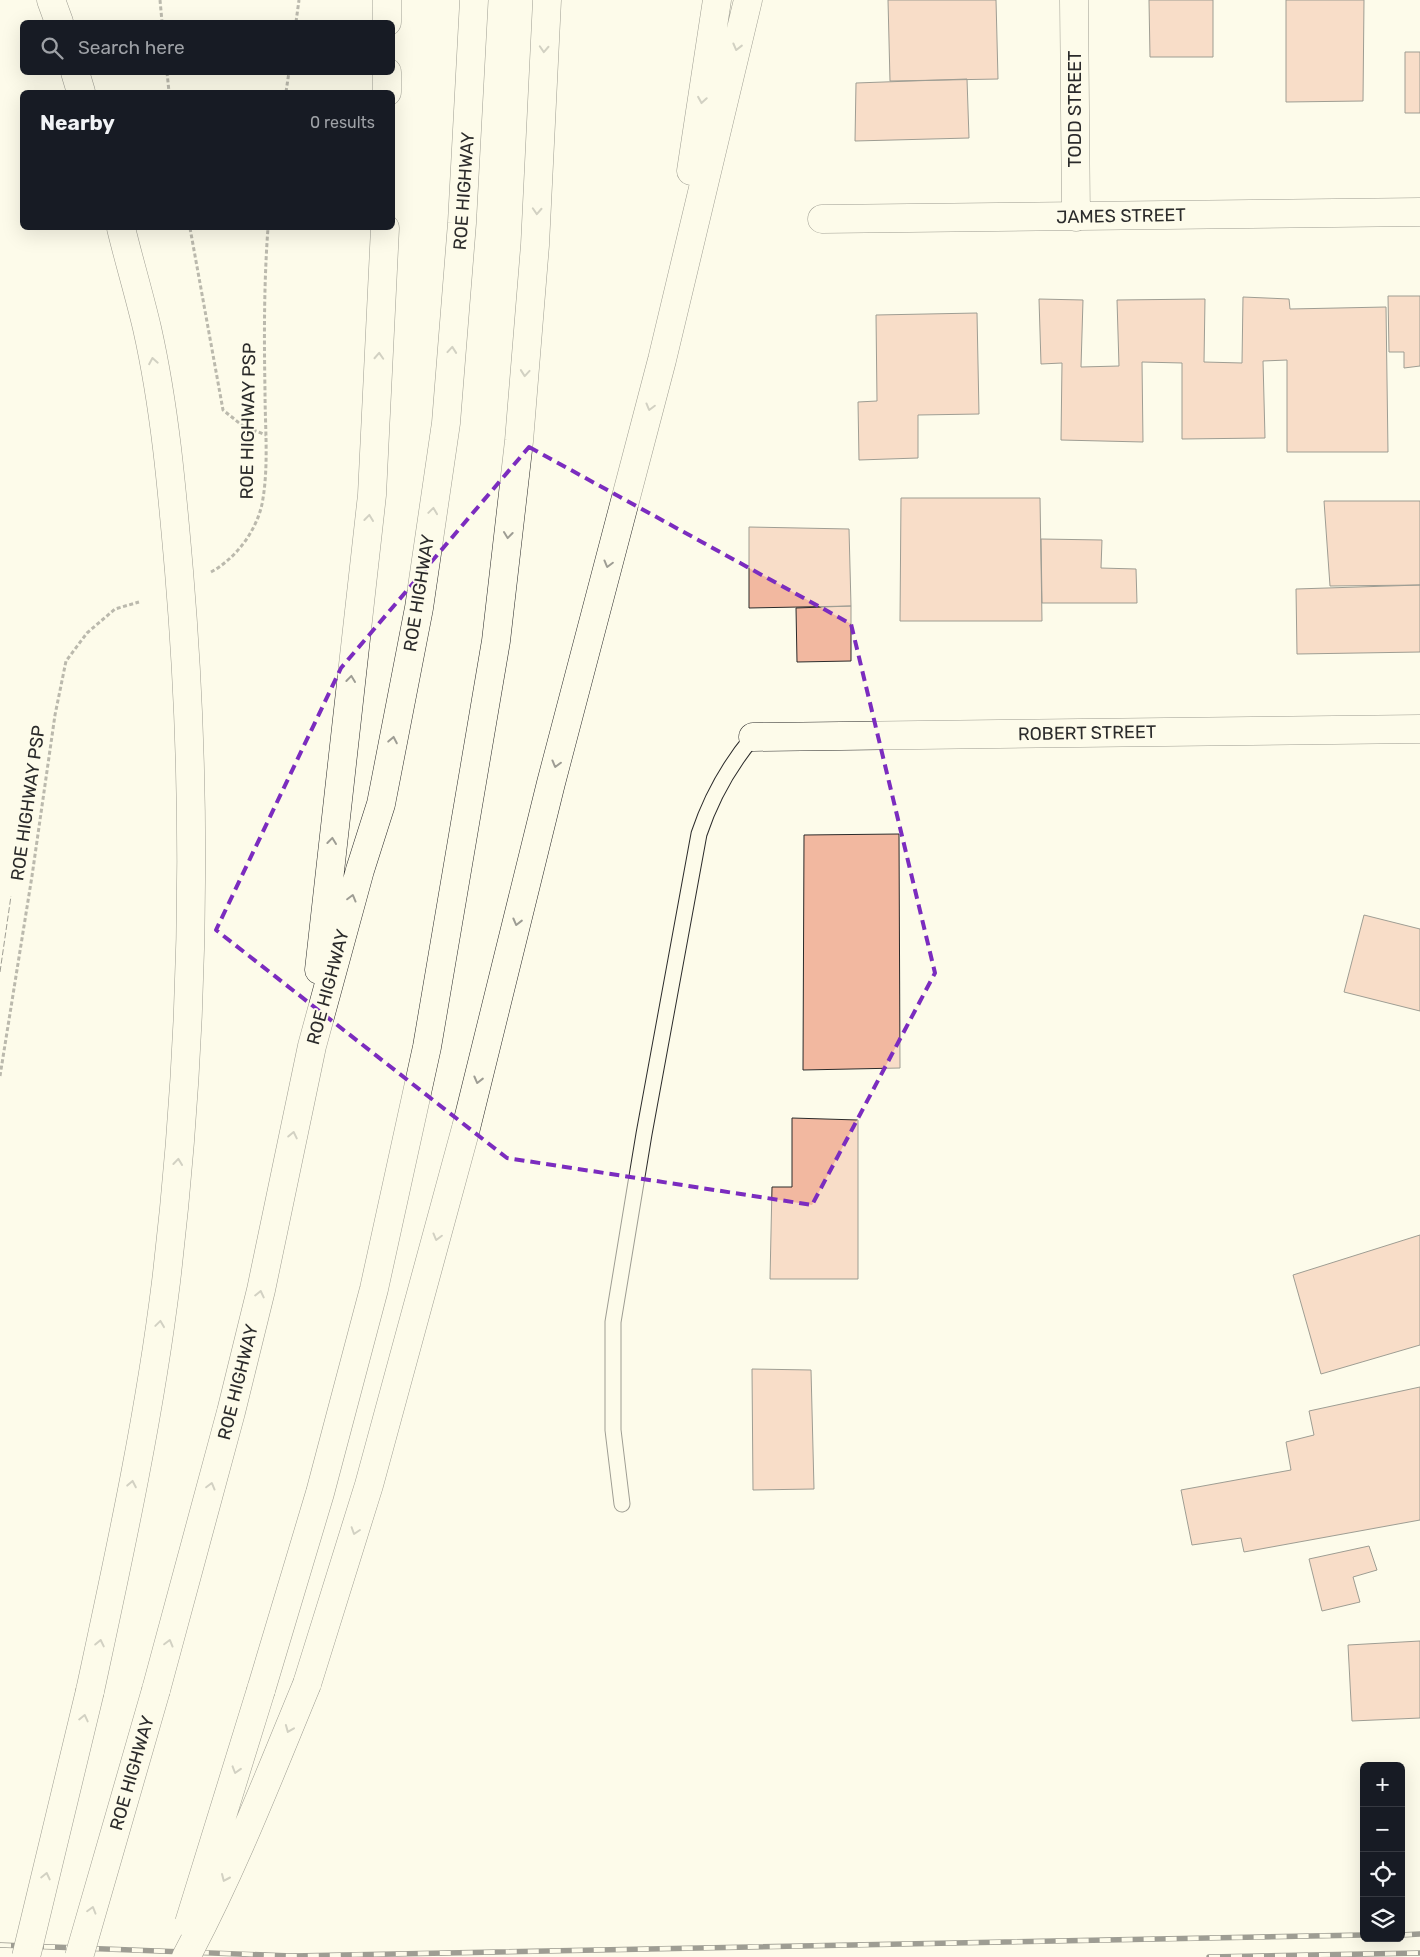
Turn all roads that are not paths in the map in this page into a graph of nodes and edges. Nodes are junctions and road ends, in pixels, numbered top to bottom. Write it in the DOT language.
graph roads {
  1 [pos="387,0"];
  2 [pos="474,0"];
  3 [pos="547,0"];
  4 [pos="717,0"];
  5 [pos="748,0"];
  6 [pos="1074,0"];
  7 [pos="387,20"];
  8 [pos="75,75"];
  9 [pos="386,75"];
  10 [pos="80,90"];
  11 [pos="386,90"];
  12 [pos="1420,212"];
  13 [pos="1076,217"];
  14 [pos="822,219"];
  15 [pos="122,230"];
  16 [pos="385,230"];
  17 [pos="662,360"];
  18 [pos="1420,729"];
  19 [pos="753,737"];
  20 [pos="312,1046"];
  21 [pos="622,1504"];
  22 [pos="26,1957"];
  23 [pos="79,1957"];
  24 [pos="179,1957"];
  25 [pos="186,1957"];
  1 -- 7 [label="main road"];
  20 -- 2 [label="main road, ROE HIGHWAY, one-way"];
  3 -- 24 [label="main road, one-way, bridge"];
  4 -- 17 [label="main road, one-way"];
  5 -- 17 [label="main road, one-way"];
  6 -- 13 [label="main road, TODD STREET"];
  8 -- 10 [label="main road"];
  9 -- 11 [label="main road"];
  12 -- 13 [label="main road, JAMES STREET"];
  13 -- 14 [label="main road, JAMES STREET"];
  22 -- 15 [label="main road, one-way, bridge"];
  20 -- 16 [label="main road, one-way"];
  17 -- 25 [label="main road, one-way, bridge"];
  18 -- 19 [label="main road, ROBERT STREET"];
  19 -- 21 [label="lane"];
  23 -- 20 [label="main road, ROE HIGHWAY, one-way, bridge"];
}
